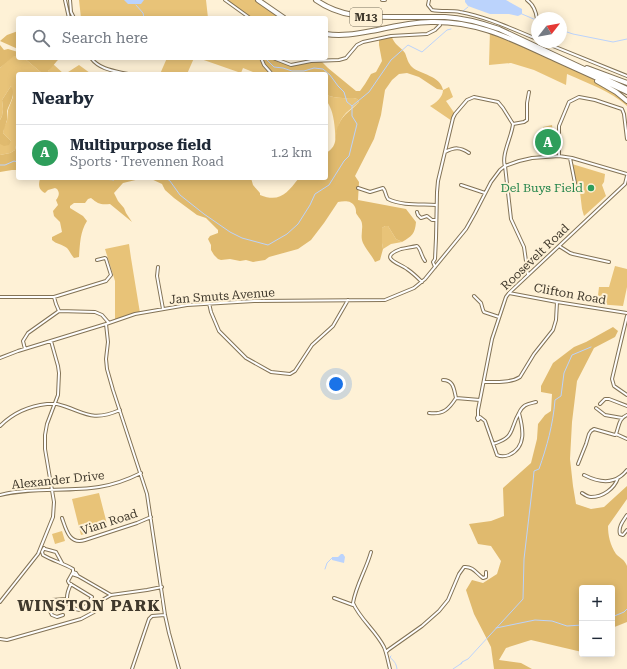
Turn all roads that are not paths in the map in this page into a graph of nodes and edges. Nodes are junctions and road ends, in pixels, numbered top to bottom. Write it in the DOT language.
graph roads {
  1 [pos="65,0"];
  2 [pos="70,0"];
  3 [pos="225,0"];
  4 [pos="258,0"];
  5 [pos="316,0"];
  6 [pos="382,0"];
  7 [pos="385,0"];
  8 [pos="429,0"];
  9 [pos="527,0"];
  10 [pos="444,11"];
  11 [pos="536,12"];
  12 [pos="443,14"];
  13 [pos="69,16"];
  14 [pos="73,16"];
  15 [pos="247,16"];
  16 [pos="281,16"];
  17 [pos="440,25"];
  18 [pos="328,34"];
  19 [pos="531,38"];
  20 [pos="558,48"];
  21 [pos="93,60"];
  22 [pos="262,60"];
  23 [pos="278,60"];
  24 [pos="568,61"];
  25 [pos="570,66"];
  26 [pos="121,72"];
  27 [pos="270,72"];
  28 [pos="627,76"];
  29 [pos="627,83"];
  30 [pos="627,89"];
  31 [pos="529,92"];
  32 [pos="627,92"];
  33 [pos="627,100"];
  34 [pos="513,124"];
  35 [pos="627,138"];
  36 [pos="445,152"];
  37 [pos="469,154"];
  38 [pos="559,156"];
  39 [pos="570,158"];
  40 [pos="505,166"];
  41 [pos="627,175"];
  42 [pos="461,185"];
  43 [pos="358,188"];
  44 [pos="576,188"];
  45 [pos="485,193"];
  46 [pos="436,205"];
  47 [pos="417,212"];
  48 [pos="436,220"];
  49 [pos="559,246"];
  50 [pos="435,259"];
  51 [pos="97,260"];
  52 [pos="425,261"];
  53 [pos="440,262"];
  54 [pos="608,262"];
  55 [pos="158,267"];
  56 [pos="435,267"];
  57 [pos="528,275"];
  58 [pos="422,282"];
  59 [pos="515,287"];
  60 [pos="509,292"];
  61 [pos="516,294"];
  62 [pos="474,296"];
  63 [pos="0,297"];
  64 [pos="54,297"];
  65 [pos="348,300"];
  66 [pos="557,302"];
  67 [pos="209,303"];
  68 [pos="163,309"];
  69 [pos="59,311"];
  70 [pos="627,313"];
  71 [pos="627,316"];
  72 [pos="499,318"];
  73 [pos="108,324"];
  74 [pos="51,341"];
  75 [pos="25,349"];
  76 [pos="0,358"];
  77 [pos="443,380"];
  78 [pos="483,382"];
  79 [pos="627,395"];
  80 [pos="456,398"];
  81 [pos="480,400"];
  82 [pos="536,402"];
  83 [pos="55,404"];
  84 [pos="600,404"];
  85 [pos="627,406"];
  86 [pos="596,408"];
  87 [pos="120,410"];
  88 [pos="429,413"];
  89 [pos="519,414"];
  90 [pos="627,415"];
  91 [pos="622,418"];
  92 [pos="0,426"];
  93 [pos="616,434"];
  94 [pos="627,439"];
  95 [pos="493,444"];
  96 [pos="578,464"];
  97 [pos="627,470"];
  98 [pos="141,473"];
  99 [pos="584,475"];
  100 [pos="618,477"];
  101 [pos="52,490"];
  102 [pos="582,493"];
  103 [pos="0,494"];
  104 [pos="627,515"];
  105 [pos="151,517"];
  106 [pos="62,518"];
  107 [pos="627,530"];
  108 [pos="41,547"];
  109 [pos="44,548"];
  110 [pos="371,554"];
  111 [pos="62,563"];
  112 [pos="486,572"];
  113 [pos="73,573"];
  114 [pos="71,584"];
  115 [pos="162,587"];
  116 [pos="111,595"];
  117 [pos="334,598"];
  118 [pos="66,599"];
  119 [pos="0,602"];
  120 [pos="353,604"];
  121 [pos="63,615"];
  122 [pos="165,615"];
  123 [pos="0,639"];
  124 [pos="386,652"];
  125 [pos="132,669"];
  126 [pos="180,669"];
  127 [pos="390,669"];
  1 -- 13 [label="street"];
  2 -- 14 [label="street"];
  3 -- 15 [label="street"];
  4 -- 16 [label="highway"];
  5 -- 24 [label="highway, M13"];
  6 -- 7 [label="street"];
  8 -- 10 [label="street"];
  9 -- 11 [label="street"];
  10 -- 12 [label="street"];
  10 -- 19 [label="street"];
  17 -- 23 [label="street"];
  18 -- 25 [label="highway, M13"];
  20 -- 28 [label="street"];
  21 -- 26 [label="street"];
  22 -- 27 [label="street"];
  24 -- 29 [label="highway"];
  24 -- 30 [label="highway, M13"];
  25 -- 32 [label="highway, M13"];
  25 -- 33 [label="highway"];
  31 -- 34 [label="street"];
  34 -- 36 [label="street"];
  34 -- 40 [label="street"];
  35 -- 38 [label="street"];
  36 -- 37 [label="street"];
  36 -- 46 [label="street"];
  38 -- 39 [label="street, Jan Smuts Avenue"];
  38 -- 40 [label="street, Jan Smuts Avenue"];
  39 -- 41 [label="street, Jan Smuts Avenue"];
  39 -- 44 [label="street"];
  40 -- 45 [label="street, Jan Smuts Avenue"];
  40 -- 57 [label="street"];
  41 -- 49 [label="street, Roosevelt Road"];
  42 -- 45 [label="street"];
  43 -- 46 [label="street"];
  45 -- 53 [label="street, Jan Smuts Avenue"];
  46 -- 48 [label="street"];
  47 -- 48 [label="street"];
  48 -- 50 [label="street"];
  49 -- 54 [label="street"];
  49 -- 57 [label="street, Roosevelt Road"];
  50 -- 53 [label="street"];
  50 -- 56 [label="street"];
  51 -- 64 [label="street"];
  52 -- 58 [label="street"];
  53 -- 56 [label="street, Jan Smuts Avenue"];
  55 -- 68 [label="street"];
  56 -- 58 [label="street, Jan Smuts Avenue"];
  57 -- 59 [label="street, Roosevelt Road"];
  58 -- 65 [label="street, Jan Smuts Avenue"];
  59 -- 60 [label="street, Roosevelt Road"];
  59 -- 61 [label="street"];
  60 -- 61 [label="street, Clifton Road"];
  60 -- 72 [label="street, Roosevelt Road"];
  61 -- 66 [label="street, Clifton Road"];
  62 -- 72 [label="street"];
  63 -- 64 [label="street"];
  64 -- 69 [label="street"];
  65 -- 67 [label="street, Jan Smuts Avenue"];
  65 -- 67 [label="street"];
  66 -- 70 [label="street, Clifton Road"];
  66 -- 78 [label="street"];
  67 -- 68 [label="street, Jan Smuts Avenue"];
  68 -- 73 [label="street, Jan Smuts Avenue"];
  69 -- 73 [label="street"];
  69 -- 75 [label="street"];
  71 -- 79 [label="street"];
  72 -- 78 [label="street, Roosevelt Road"];
  73 -- 74 [label="street"];
  73 -- 87 [label="street"];
  74 -- 75 [label="street"];
  74 -- 83 [label="street"];
  75 -- 76 [label="street"];
  77 -- 80 [label="street"];
  78 -- 81 [label="street, Roosevelt Road"];
  80 -- 81 [label="street"];
  80 -- 88 [label="street"];
  81 -- 95 [label="street, Roosevelt Road"];
  82 -- 89 [label="street"];
  83 -- 87 [label="street"];
  83 -- 92 [label="street"];
  83 -- 101 [label="street"];
  84 -- 85 [label="street"];
  86 -- 91 [label="street"];
  87 -- 98 [label="street"];
  89 -- 95 [label="street"];
  89 -- 95 [label="street"];
  90 -- 91 [label="street"];
  91 -- 93 [label="street"];
  93 -- 94 [label="street"];
  93 -- 96 [label="street"];
  97 -- 100 [label="street"];
  98 -- 101 [label="street, Alexander Drive"];
  98 -- 105 [label="street"];
  99 -- 100 [label="street"];
  100 -- 102 [label="street"];
  101 -- 103 [label="street, Alexander Drive"];
  101 -- 108 [label="street"];
  104 -- 107 [label="street"];
  105 -- 106 [label="street, Vian Road"];
  105 -- 115 [label="street"];
  108 -- 109 [label="street"];
  108 -- 119 [label="street"];
  109 -- 111 [label="street"];
  109 -- 111 [label="street"];
  110 -- 120 [label="street"];
  111 -- 113 [label="street"];
  112 -- 124 [label="street"];
  113 -- 114 [label="street"];
  113 -- 116 [label="street"];
  114 -- 118 [label="street"];
  114 -- 118 [label="street"];
  115 -- 116 [label="street"];
  115 -- 122 [label="street"];
  116 -- 123 [label="street"];
  117 -- 120 [label="street"];
  118 -- 121 [label="street"];
  120 -- 124 [label="street"];
  122 -- 125 [label="street"];
  122 -- 126 [label="street"];
  124 -- 127 [label="street"];
}
